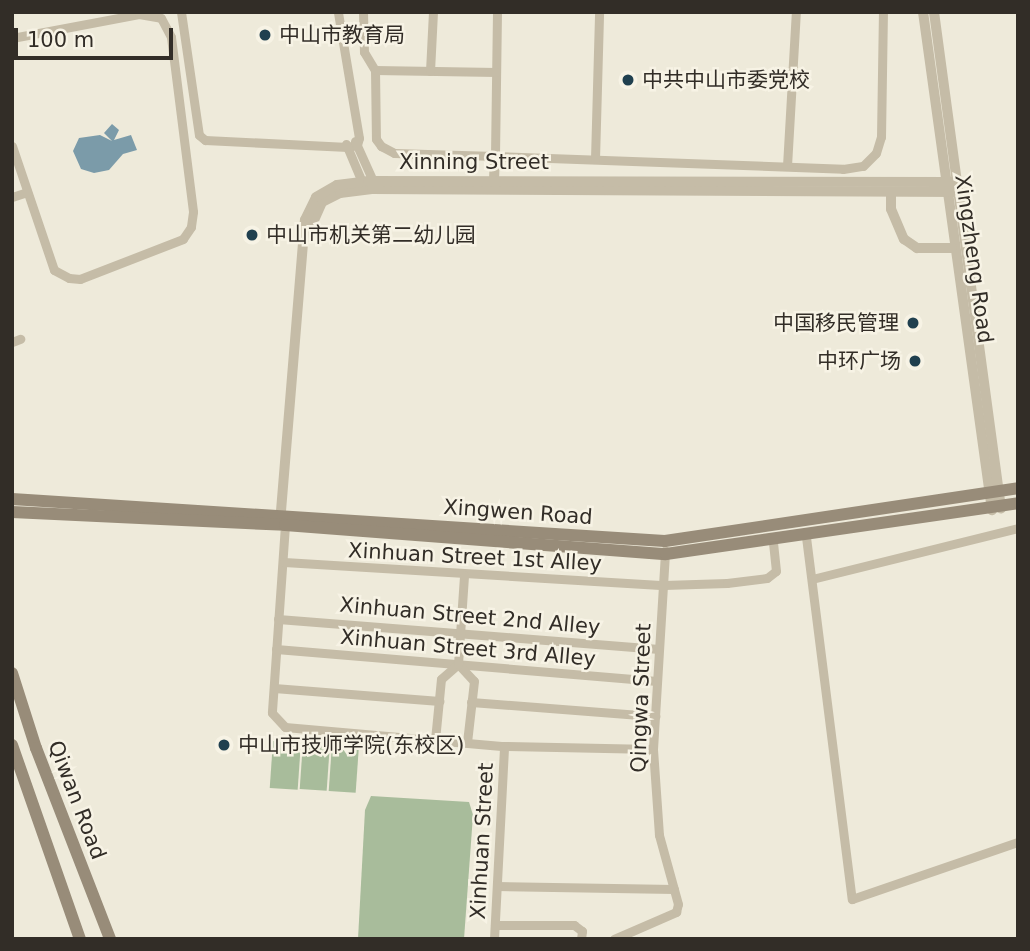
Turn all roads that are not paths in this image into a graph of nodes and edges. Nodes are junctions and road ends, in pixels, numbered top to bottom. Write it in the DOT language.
graph roads {
  1 [pos="183,12"];
  2 [pos="336,12"];
  3 [pos="363,12"];
  4 [pos="433,12"];
  5 [pos="497,12"];
  6 [pos="599,12"];
  7 [pos="796,12"];
  8 [pos="883,12"];
  9 [pos="923,12"];
  10 [pos="934,12"];
  11 [pos="12,38"];
  12 [pos="375,70"];
  13 [pos="430,71"];
  14 [pos="496,72"];
  15 [pos="351,143"];
  16 [pos="12,146"];
  17 [pos="495,156"];
  18 [pos="594,159"];
  19 [pos="787,166"];
  20 [pos="367,181"];
  21 [pos="494,181"];
  22 [pos="944,187"];
  23 [pos="957,187"];
  24 [pos="27,192"];
  25 [pos="891,192"];
  26 [pos="12,197"];
  27 [pos="952,248"];
  28 [pos="1018,488"];
  29 [pos="995,495"];
  30 [pos="15,498"];
  31 [pos="1018,503"];
  32 [pos="997,509"];
  33 [pos="14,514"];
  34 [pos="283,520"];
  35 [pos="1018,528"];
  36 [pos="806,537"];
  37 [pos="773,541"];
  38 [pos="665,547"];
  39 [pos="284,562"];
  40 [pos="464,575"];
  41 [pos="812,579"];
  42 [pos="664,585"];
  43 [pos="278,618"];
  44 [pos="460,633"];
  45 [pos="276,649"];
  46 [pos="659,649"];
  47 [pos="458,664"];
  48 [pos="12,673"];
  49 [pos="657,681"];
  50 [pos="274,688"];
  51 [pos="439,701"];
  52 [pos="471,702"];
  53 [pos="655,716"];
  54 [pos="435,740"];
  55 [pos="467,742"];
  56 [pos="12,745"];
  57 [pos="504,746"];
  58 [pos="653,749"];
  59 [pos="1018,842"];
  60 [pos="497,886"];
  61 [pos="674,889"];
  62 [pos="495,925"];
  63 [pos="80,939"];
  64 [pos="110,939"];
  65 [pos="494,939"];
  66 [pos="581,939"];
  67 [pos="614,939"];
  1 -- 15 [label="street"];
  2 -- 15 [label="street"];
  3 -- 12 [label="street"];
  4 -- 13 [label="street"];
  5 -- 14 [label="street"];
  6 -- 18 [label="street"];
  7 -- 19 [label="street"];
  8 -- 19 [label="street"];
  9 -- 22 [label="street, Xingzheng Road"];
  10 -- 23 [label="street, Xingzheng Road"];
  11 -- 24 [label="street"];
  12 -- 13 [label="street"];
  12 -- 17 [label="street"];
  13 -- 14 [label="street"];
  14 -- 17 [label="street"];
  15 -- 20 [label="street"];
  16 -- 24 [label="street"];
  17 -- 18 [label="street"];
  17 -- 21 [label="street"];
  18 -- 19 [label="street"];
  20 -- 21 [label="street, Xinning Street"];
  20 -- 34 [label="street, Xinning Street"];
  21 -- 22 [label="street, Xinning Street"];
  22 -- 23 [label="street, Xinning Street"];
  22 -- 25 [label="street"];
  22 -- 27 [label="street, Xingzheng Road"];
  23 -- 29 [label="street, Xingzheng Road"];
  24 -- 26 [label="street"];
  25 -- 27 [label="street"];
  25 -- 34 [label="street"];
  27 -- 29 [label="street, Xingzheng Road"];
  28 -- 29 [label="main road, Xingwen Road"];
  29 -- 32 [label="street, Xingzheng Road"];
  29 -- 38 [label="main road, Xingwen Road"];
  30 -- 34 [label="main road, Xingwen Road"];
  31 -- 32 [label="main road, Xingwen Road"];
  32 -- 36 [label="main road, Xingwen Road"];
  33 -- 34 [label="main road, Xingwen Road"];
  34 -- 38 [label="main road, Xingwen Road"];
  34 -- 39 [label="street"];
  35 -- 41 [label="street"];
  36 -- 37 [label="main road, Xingwen Road"];
  36 -- 41 [label="street"];
  37 -- 38 [label="main road, Xingwen Road"];
  37 -- 42 [label="street, Xinhuan Street 1st Alley"];
  38 -- 42 [label="street, Qingwa Street"];
  39 -- 40 [label="street, Xinhuan Street 1st Alley"];
  39 -- 43 [label="street"];
  40 -- 42 [label="street, Xinhuan Street 1st Alley"];
  40 -- 44 [label="street"];
  41 -- 59 [label="street"];
  42 -- 46 [label="street, Qingwa Street"];
  43 -- 44 [label="street, Xinhuan Street 2nd Alley"];
  43 -- 45 [label="street"];
  44 -- 46 [label="street, Xinhuan Street 2nd Alley"];
  44 -- 47 [label="street"];
  45 -- 47 [label="street, Xinhuan Street 3rd Alley"];
  45 -- 50 [label="street"];
  46 -- 49 [label="street, Qingwa Street"];
  47 -- 49 [label="street, Xinhuan Street 3rd Alley"];
  47 -- 51 [label="street"];
  47 -- 52 [label="street"];
  48 -- 64 [label="main road, Qiwan Road"];
  49 -- 53 [label="street, Qingwa Street"];
  50 -- 51 [label="street"];
  50 -- 54 [label="street"];
  51 -- 54 [label="street"];
  52 -- 53 [label="street"];
  52 -- 55 [label="street"];
  53 -- 58 [label="street, Qingwa Street"];
  54 -- 55 [label="street"];
  55 -- 57 [label="street"];
  56 -- 63 [label="main road, Qiwan Road"];
  57 -- 58 [label="street"];
  57 -- 60 [label="street, Xinhuan Street"];
  58 -- 61 [label="street, Qingwa Street"];
  60 -- 61 [label="street"];
  60 -- 62 [label="street, Xinhuan Street"];
  61 -- 67 [label="street"];
  62 -- 65 [label="street, Xinhuan Street"];
  62 -- 66 [label="street"];
}
